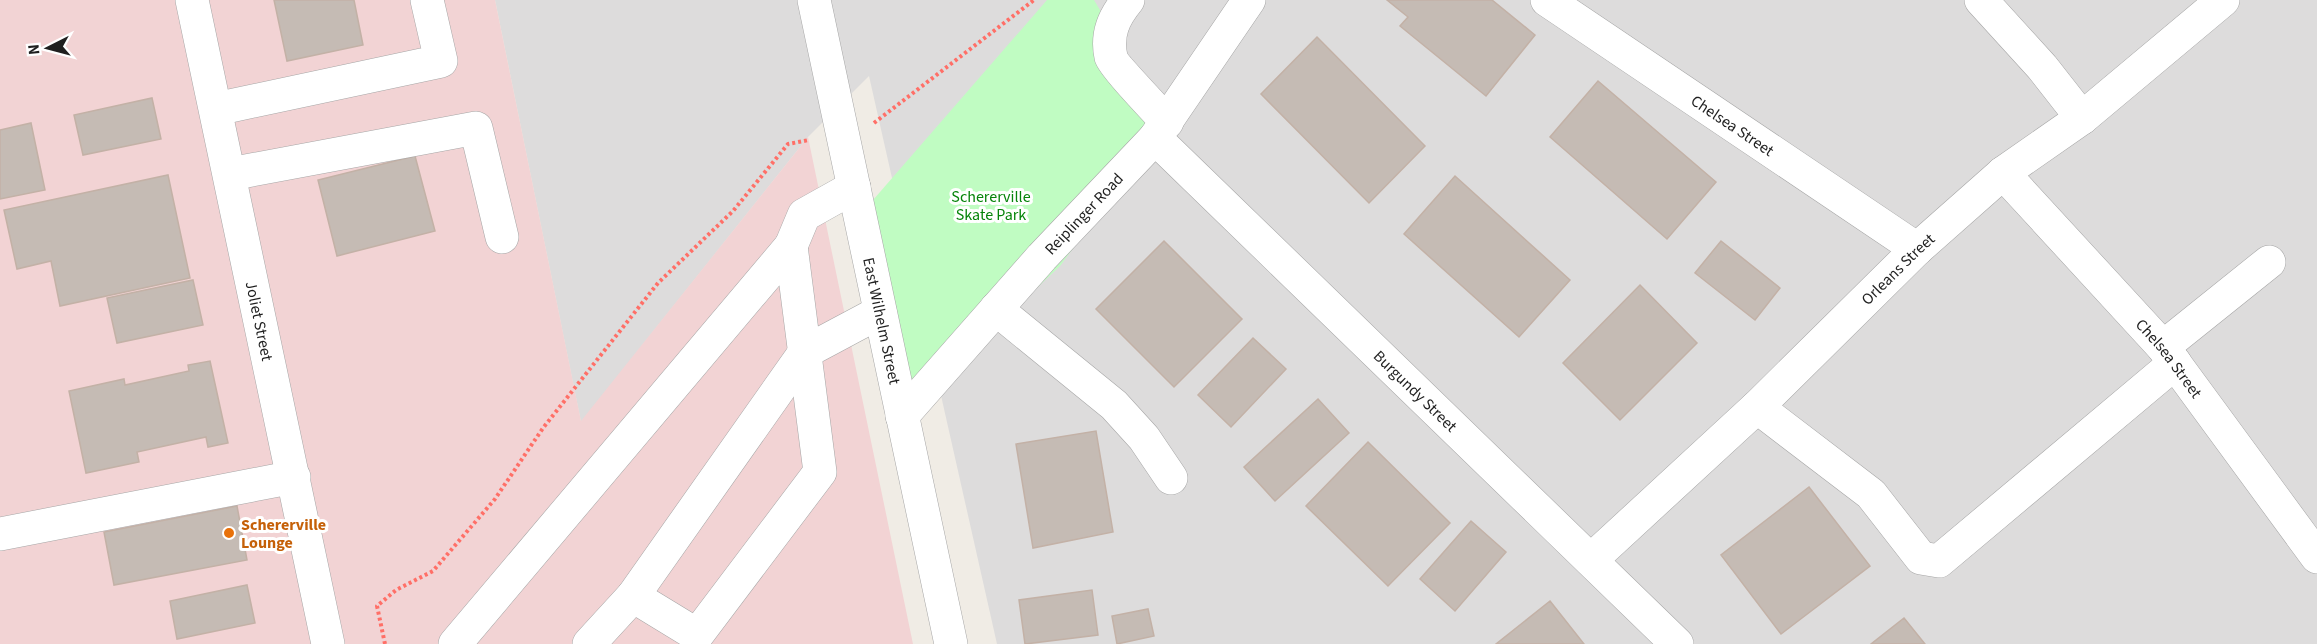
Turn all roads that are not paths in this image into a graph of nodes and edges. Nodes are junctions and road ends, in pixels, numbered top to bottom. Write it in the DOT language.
graph roads {
  1 [pos="192,0"];
  2 [pos="427,0"];
  3 [pos="814,0"];
  4 [pos="1128,0"];
  5 [pos="1249,0"];
  6 [pos="1547,0"];
  7 [pos="1981,0"];
  8 [pos="2223,0"];
  9 [pos="216,109"];
  10 [pos="2082,118"];
  11 [pos="1161,130"];
  12 [pos="2003,173"];
  13 [pos="230,174"];
  14 [pos="854,187"];
  15 [pos="502,237"];
  16 [pos="791,246"];
  17 [pos="1917,249"];
  18 [pos="2269,261"];
  19 [pos="996,309"];
  20 [pos="880,312"];
  21 [pos="806,352"];
  22 [pos="2169,355"];
  23 [pos="1757,407"];
  24 [pos="902,416"];
  25 [pos="294,477"];
  26 [pos="1171,478"];
  27 [pos="0,534"];
  28 [pos="2316,554"];
  29 [pos="1591,560"];
  30 [pos="633,596"];
  31 [pos="328,644"];
  32 [pos="455,644"];
  33 [pos="589,644"];
  34 [pos="951,644"];
  35 [pos="1677,644"];
  1 -- 9 [label="street, Joliet Street"];
  2 -- 9 [label="street"];
  3 -- 14 [label="street, East Wilhelm Street"];
  4 -- 11 [label="street, Burgundy Street"];
  5 -- 11 [label="street, Reiplinger Road"];
  6 -- 17 [label="street, Chelsea Street"];
  7 -- 10 [label="street"];
  8 -- 10 [label="street, Orleans Street"];
  9 -- 13 [label="street, Joliet Street"];
  10 -- 12 [label="street, Orleans Street"];
  11 -- 19 [label="street, Reiplinger Road"];
  11 -- 29 [label="street, Burgundy Street"];
  12 -- 17 [label="street, Orleans Street"];
  12 -- 22 [label="street, Chelsea Street"];
  13 -- 15 [label="street"];
  13 -- 25 [label="street, Joliet Street"];
  14 -- 16 [label="street"];
  14 -- 20 [label="street, East Wilhelm Street"];
  16 -- 21 [label="street"];
  16 -- 32 [label="street"];
  17 -- 23 [label="street, Orleans Street"];
  18 -- 22 [label="street"];
  19 -- 24 [label="street, Reiplinger Road"];
  19 -- 26 [label="street"];
  20 -- 21 [label="street"];
  20 -- 24 [label="street, East Wilhelm Street"];
  21 -- 30 [label="street"];
  21 -- 30 [label="street"];
  22 -- 23 [label="street"];
  22 -- 28 [label="street, Chelsea Street"];
  23 -- 29 [label="street, Orleans Street"];
  24 -- 34 [label="street, East Wilhelm Street"];
  25 -- 27 [label="street"];
  25 -- 31 [label="street, Joliet Street"];
  29 -- 35 [label="street, Burgundy Street"];
  30 -- 33 [label="street"];
}
